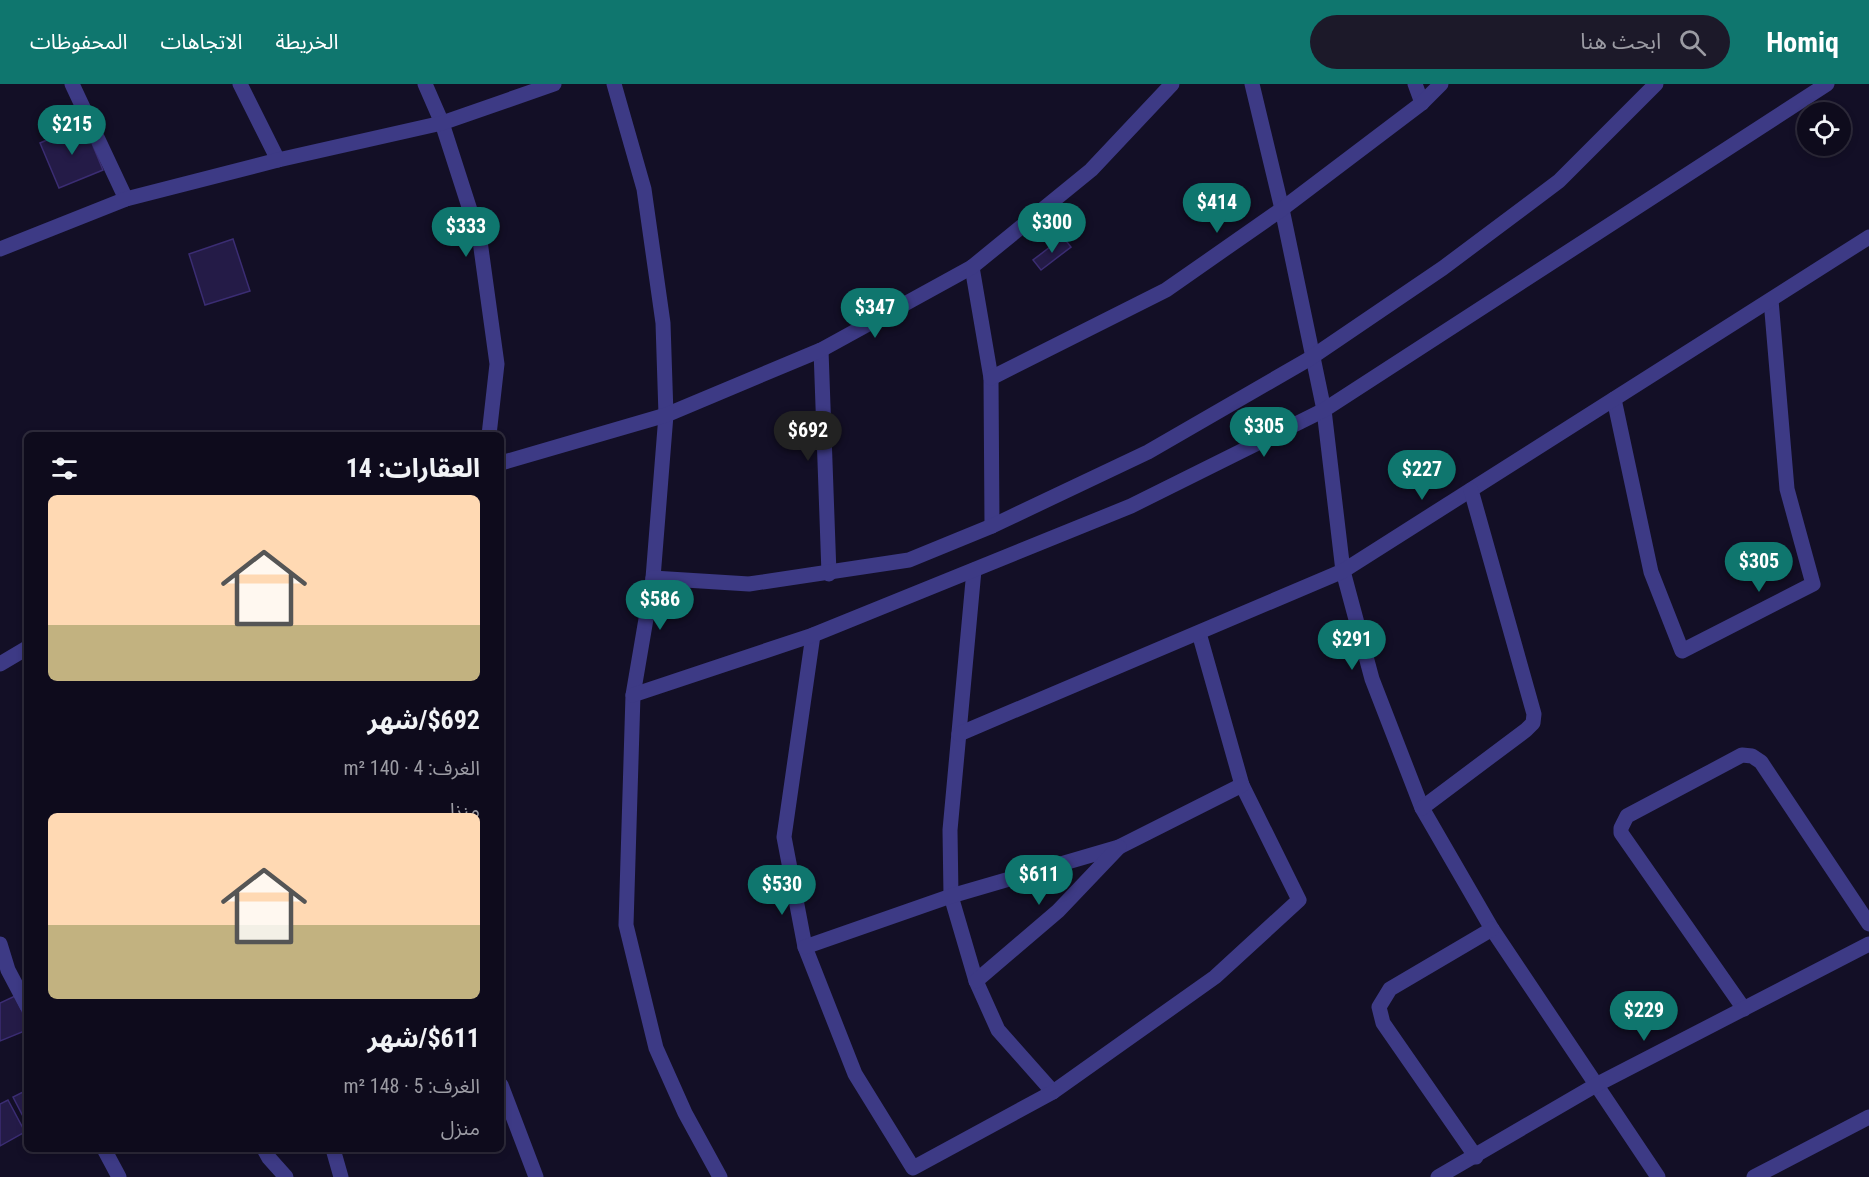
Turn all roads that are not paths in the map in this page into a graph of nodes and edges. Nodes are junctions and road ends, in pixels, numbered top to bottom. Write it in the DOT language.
graph roads {
  1 [pos="72,84"];
  2 [pos="240,84"];
  3 [pos="425,84"];
  4 [pos="554,84"];
  5 [pos="614,84"];
  6 [pos="1172,84"];
  7 [pos="1252,84"];
  8 [pos="1415,84"];
  9 [pos="1441,84"];
  10 [pos="1656,84"];
  11 [pos="1827,84"];
  12 [pos="1422,103"];
  13 [pos="442,123"];
  14 [pos="278,160"];
  15 [pos="126,199"];
  16 [pos="1282,209"];
  17 [pos="1869,237"];
  18 [pos="0,249"];
  19 [pos="972,267"];
  20 [pos="1771,300"];
  21 [pos="821,350"];
  22 [pos="1311,357"];
  23 [pos="991,378"];
  24 [pos="1614,399"];
  25 [pos="1324,410"];
  26 [pos="666,415"];
  27 [pos="489,432"];
  28 [pos="504,462"];
  29 [pos="1471,490"];
  30 [pos="992,526"];
  31 [pos="974,570"];
  32 [pos="1343,571"];
  33 [pos="829,573"];
  34 [pos="653,578"];
  35 [pos="1198,633"];
  36 [pos="813,635"];
  37 [pos="24,650"];
  38 [pos="0,664"];
  39 [pos="633,695"];
  40 [pos="959,734"];
  41 [pos="1242,785"];
  42 [pos="1422,808"];
  43 [pos="1119,847"];
  44 [pos="951,896"];
  45 [pos="1869,924"];
  46 [pos="1492,929"];
  47 [pos="0,944"];
  48 [pos="1869,944"];
  49 [pos="805,947"];
  50 [pos="976,981"];
  51 [pos="24,1000"];
  52 [pos="1744,1009"];
  53 [pos="1596,1085"];
  54 [pos="1053,1092"];
  55 [pos="504,1093"];
  56 [pos="1869,1118"];
  57 [pos="106,1152"];
  58 [pos="266,1152"];
  59 [pos="334,1152"];
  60 [pos="1476,1157"];
  61 [pos="119,1177"];
  62 [pos="286,1177"];
  63 [pos="341,1177"];
  64 [pos="536,1177"];
  65 [pos="720,1177"];
  66 [pos="1438,1177"];
  67 [pos="1658,1177"];
  68 [pos="1754,1177"];
  1 -- 15 [label="street"];
  2 -- 14 [label="street"];
  3 -- 13 [label="street"];
  4 -- 13 [label="street"];
  5 -- 26 [label="street"];
  6 -- 19 [label="street"];
  7 -- 16 [label="street"];
  8 -- 12 [label="street"];
  9 -- 12 [label="street"];
  10 -- 22 [label="street"];
  11 -- 25 [label="street"];
  12 -- 16 [label="street"];
  13 -- 14 [label="street"];
  13 -- 27 [label="street"];
  14 -- 15 [label="street"];
  15 -- 18 [label="street"];
  16 -- 22 [label="street"];
  16 -- 23 [label="street"];
  17 -- 20 [label="street"];
  19 -- 21 [label="street"];
  19 -- 23 [label="street"];
  20 -- 24 [label="street"];
  20 -- 24 [label="street"];
  21 -- 26 [label="street"];
  21 -- 33 [label="street"];
  22 -- 25 [label="street"];
  22 -- 30 [label="street"];
  23 -- 30 [label="street"];
  24 -- 29 [label="street"];
  25 -- 31 [label="street"];
  25 -- 32 [label="street"];
  26 -- 28 [label="street"];
  26 -- 34 [label="street"];
  29 -- 32 [label="street"];
  29 -- 42 [label="street"];
  30 -- 33 [label="street"];
  31 -- 36 [label="street"];
  31 -- 40 [label="street"];
  32 -- 35 [label="street"];
  32 -- 42 [label="street"];
  33 -- 34 [label="street"];
  34 -- 39 [label="street"];
  35 -- 40 [label="street"];
  35 -- 41 [label="street"];
  36 -- 39 [label="street"];
  36 -- 49 [label="street"];
  37 -- 38 [label="street"];
  39 -- 65 [label="street"];
  40 -- 44 [label="street"];
  41 -- 43 [label="street"];
  41 -- 54 [label="street"];
  42 -- 46 [label="street"];
  43 -- 44 [label="street"];
  43 -- 50 [label="street"];
  44 -- 49 [label="street"];
  44 -- 50 [label="street"];
  45 -- 52 [label="street"];
  46 -- 53 [label="street"];
  46 -- 60 [label="street"];
  47 -- 51 [label="street"];
  48 -- 52 [label="street"];
  49 -- 54 [label="street"];
  50 -- 54 [label="street"];
  52 -- 53 [label="street"];
  53 -- 60 [label="street"];
  53 -- 67 [label="street"];
  55 -- 64 [label="street"];
  56 -- 68 [label="street"];
  57 -- 61 [label="street"];
  58 -- 62 [label="street"];
  59 -- 63 [label="street"];
  60 -- 66 [label="street"];
}
